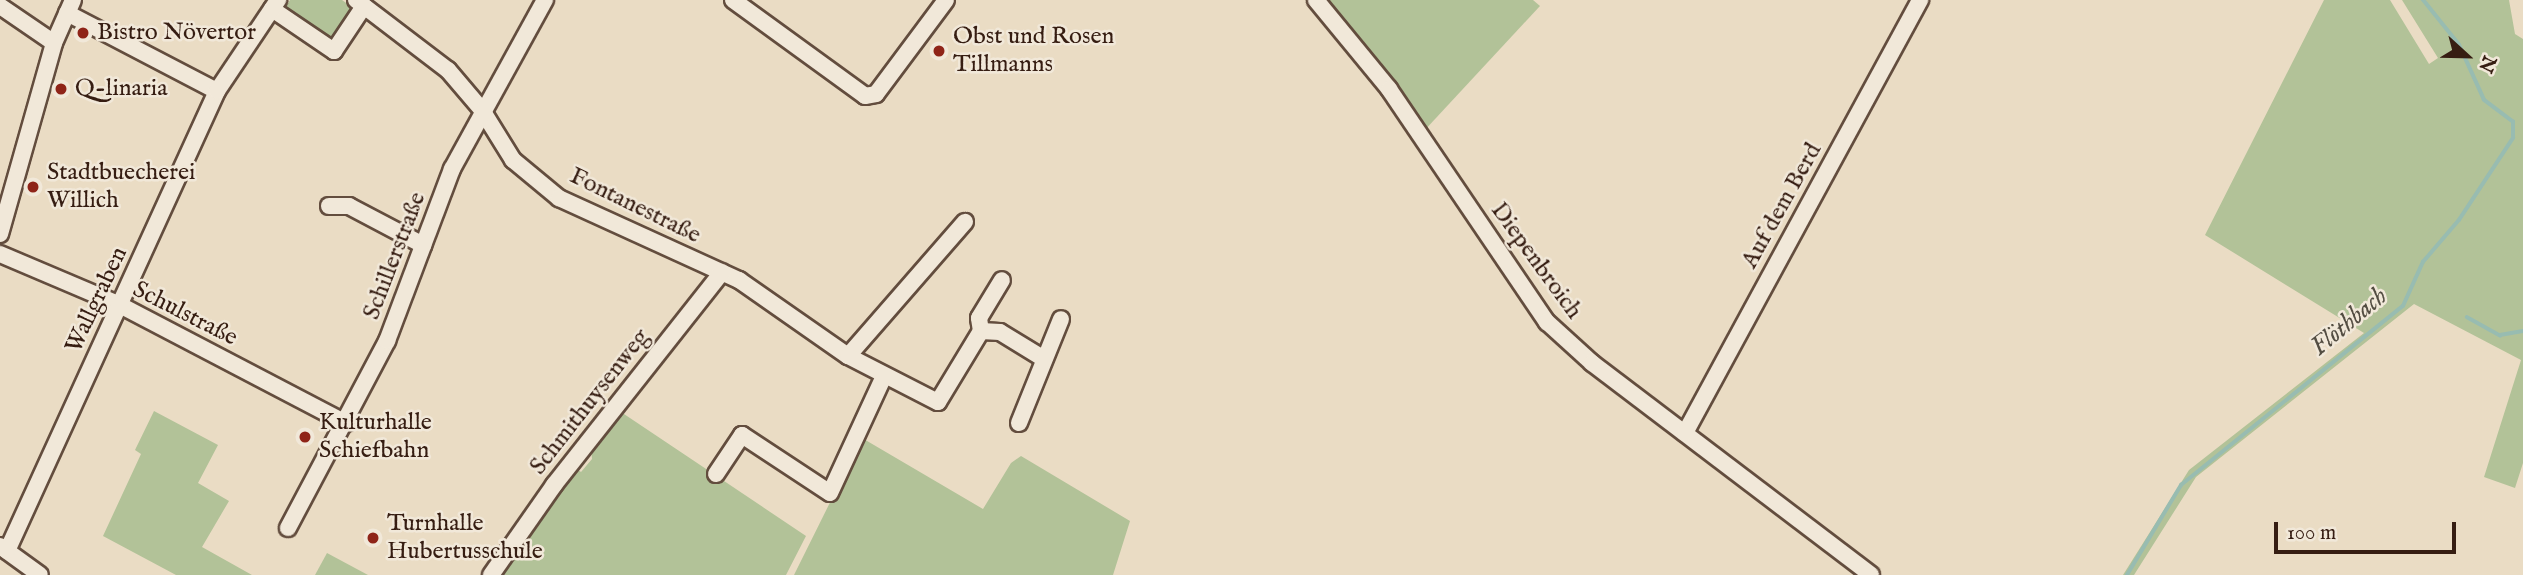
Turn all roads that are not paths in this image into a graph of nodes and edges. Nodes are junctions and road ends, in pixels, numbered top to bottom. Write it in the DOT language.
graph roads {
  1 [pos="545,0"];
  2 [pos="733,0"];
  3 [pos="946,0"];
  4 [pos="1316,0"];
  5 [pos="1920,0"];
  6 [pos="275,3"];
  7 [pos="363,5"];
  8 [pos="0,6"];
  9 [pos="70,7"];
  10 [pos="54,43"];
  11 [pos="217,91"];
  12 [pos="482,110"];
  13 [pos="329,206"];
  14 [pos="964,222"];
  15 [pos="0,234"];
  16 [pos="423,245"];
  17 [pos="0,254"];
  18 [pos="722,272"];
  19 [pos="1002,280"];
  20 [pos="120,305"];
  21 [pos="1060,319"];
  22 [pos="981,331"];
  23 [pos="848,356"];
  24 [pos="1044,359"];
  25 [pos="884,376"];
  26 [pos="346,423"];
  27 [pos="1019,423"];
  28 [pos="1685,433"];
  29 [pos="716,474"];
  30 [pos="288,528"];
  31 [pos="4,548"];
  32 [pos="495,569"];
  33 [pos="40,575"];
  34 [pos="1871,575"];
  1 -- 12 [label="street, Schillerstraße"];
  2 -- 3 [label="street"];
  4 -- 28 [label="street, Diepenbroich"];
  5 -- 28 [label="street, Auf dem Berd"];
  6 -- 7 [label="street"];
  6 -- 11 [label="street, Wallgraben"];
  7 -- 12 [label="street, Fontanestraße"];
  8 -- 10 [label="street"];
  9 -- 10 [label="street"];
  9 -- 11 [label="street"];
  10 -- 15 [label="street"];
  11 -- 20 [label="street, Wallgraben"];
  12 -- 16 [label="street, Schillerstraße"];
  12 -- 18 [label="street, Fontanestraße"];
  13 -- 16 [label="street"];
  14 -- 23 [label="street"];
  16 -- 26 [label="street, Schillerstraße"];
  17 -- 20 [label="street, Schulstraße"];
  18 -- 23 [label="street, Fontanestraße"];
  18 -- 32 [label="street, Schmithuysenweg"];
  19 -- 22 [label="street, Fontanestraße"];
  20 -- 26 [label="street, Schulstraße"];
  20 -- 31 [label="street, Wallgraben"];
  21 -- 24 [label="street"];
  22 -- 24 [label="street"];
  22 -- 25 [label="street, Fontanestraße"];
  23 -- 25 [label="street, Fontanestraße"];
  24 -- 27 [label="street"];
  25 -- 29 [label="street"];
  26 -- 30 [label="street, Schillerstraße"];
  28 -- 34 [label="street, Diepenbroich"];
  31 -- 33 [label="street"];
}
